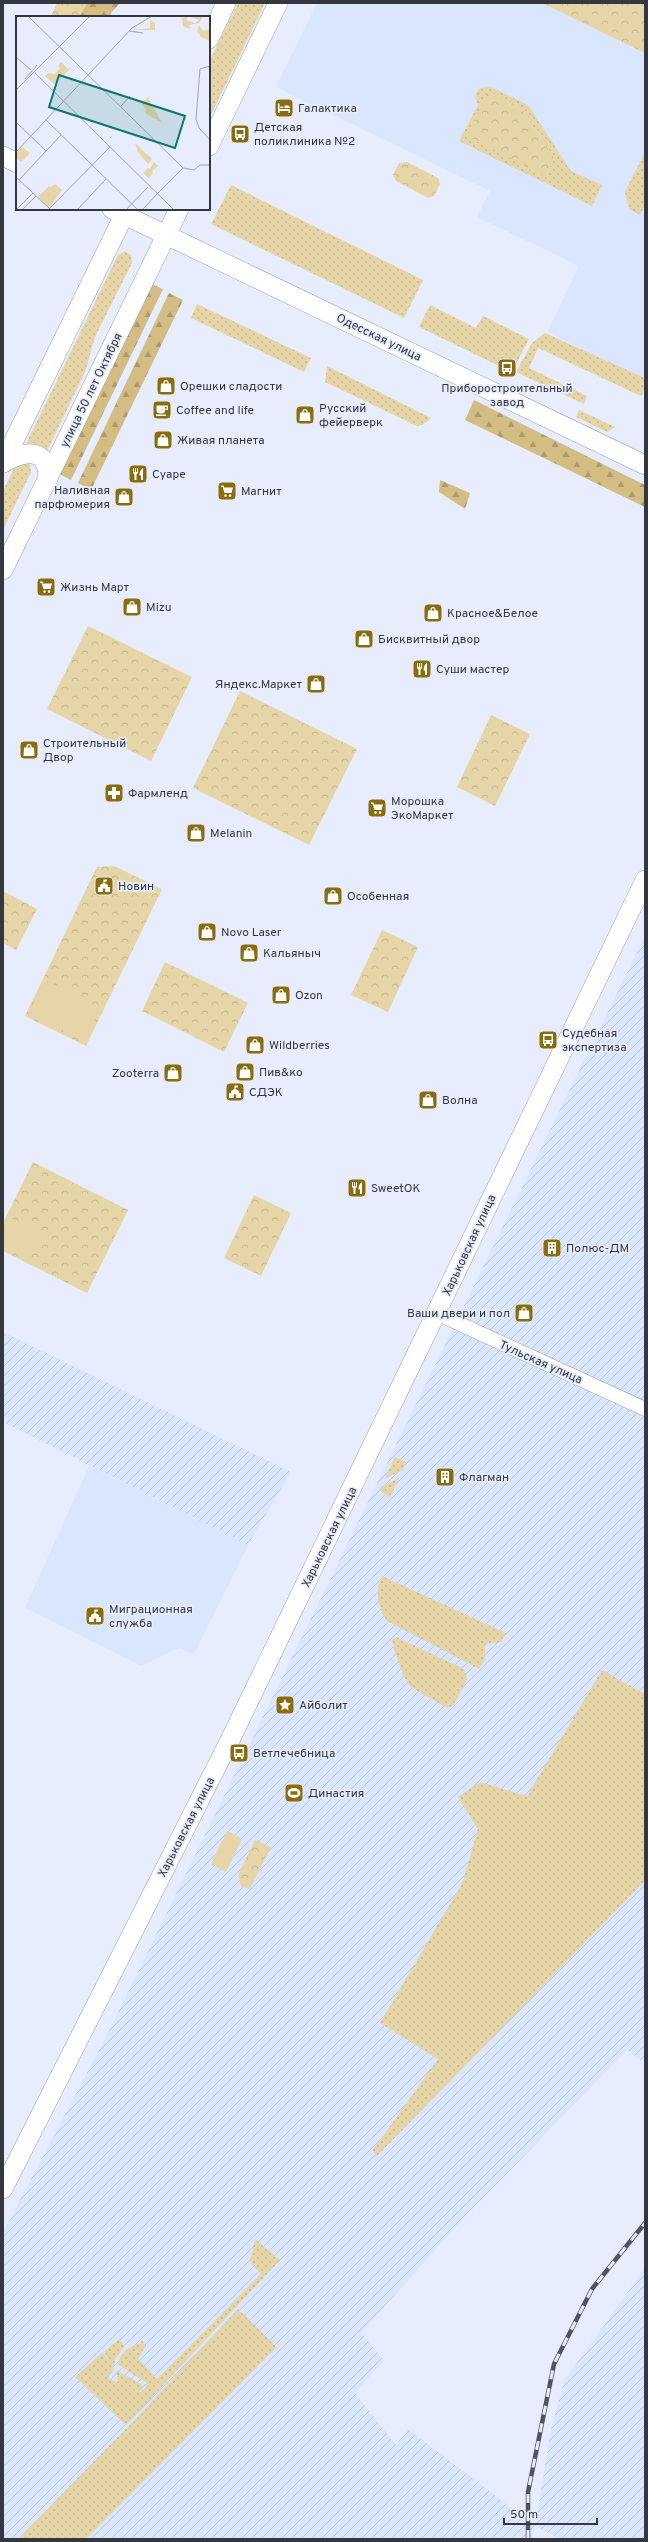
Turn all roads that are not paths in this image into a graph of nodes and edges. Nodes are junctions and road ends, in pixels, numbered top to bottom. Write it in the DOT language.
graph roads {
  1 [pos="226,3"];
  2 [pos="278,3"];
  3 [pos="210,37"];
  4 [pos="210,144"];
  5 [pos="3,156"];
  6 [pos="16,162"];
  7 [pos="178,210"];
  8 [pos="121,211"];
  9 [pos="166,235"];
  10 [pos="3,463"];
  11 [pos="645,465"];
  12 [pos="48,479"];
  13 [pos="3,570"];
  14 [pos="645,880"];
  15 [pos="436,1314"];
  16 [pos="645,1409"];
  17 [pos="3,2189"];
  1 -- 3 [label="street"];
  2 -- 4 [label="street"];
  5 -- 6 [label="street"];
  7 -- 9 [label="street, улица 50 лет Октября"];
  8 -- 9 [label="street, Одесская улица"];
  8 -- 10 [label="street"];
  9 -- 11 [label="street, Одесская улица"];
  9 -- 12 [label="street, улица 50 лет Октября"];
  10 -- 12 [label="street"];
  12 -- 13 [label="street, улица 50 лет Октября"];
  14 -- 15 [label="street, Харьковская улица"];
  15 -- 16 [label="street, Тульская улица"];
  15 -- 17 [label="street, Харьковская улица"];
}
